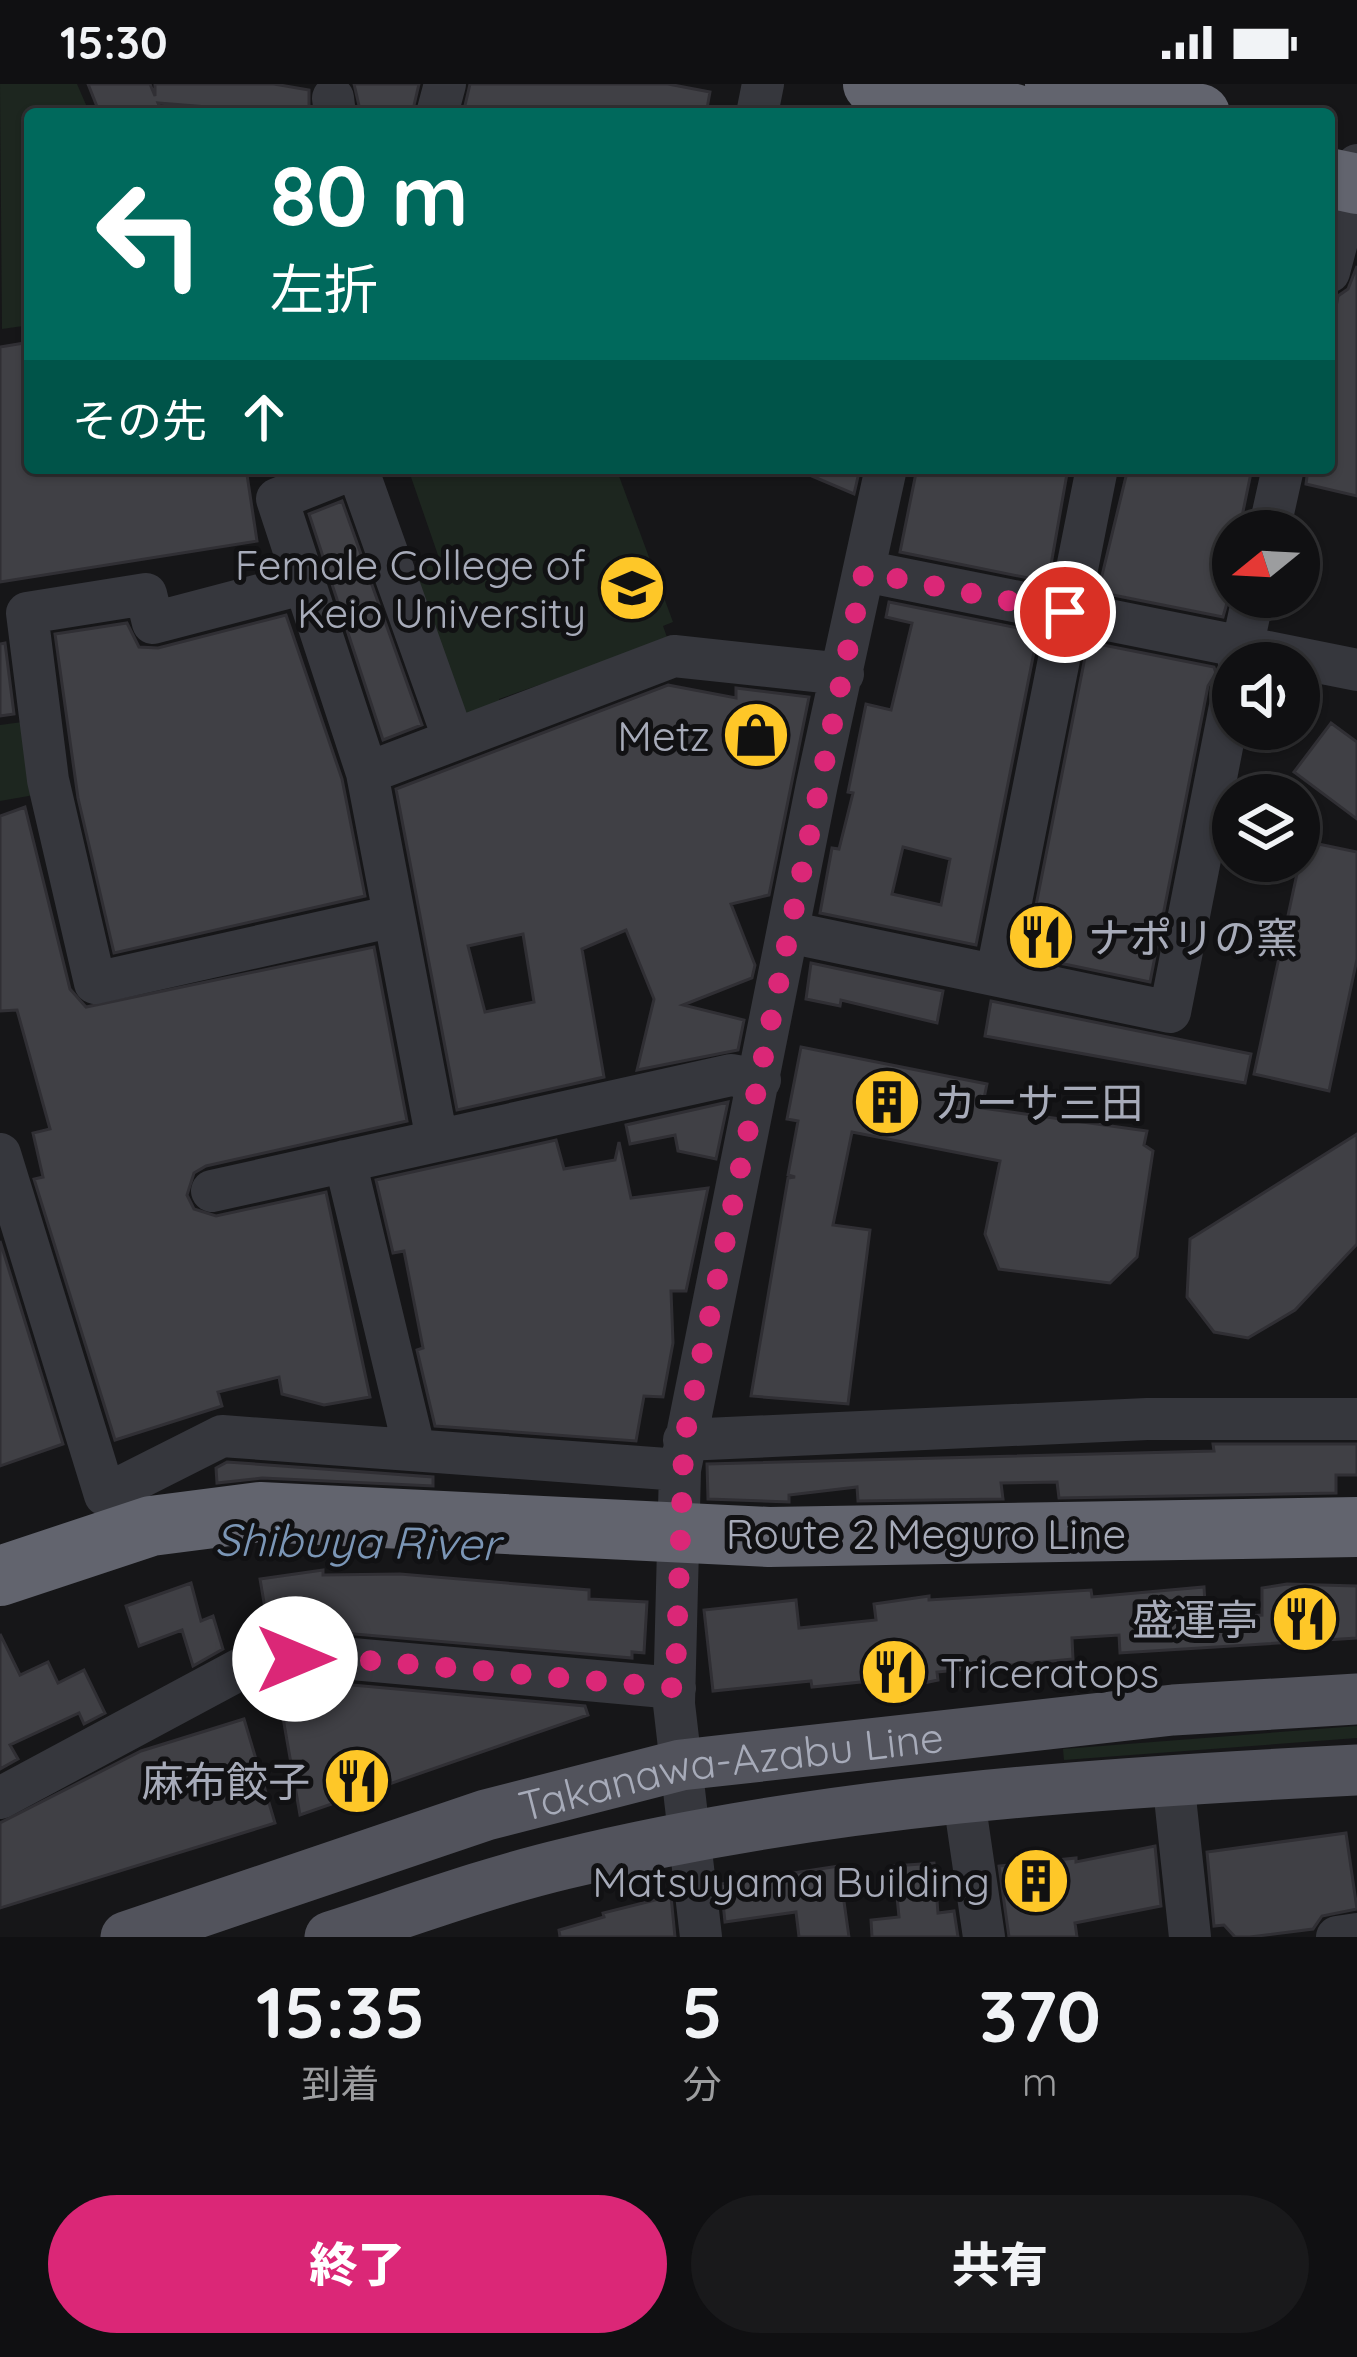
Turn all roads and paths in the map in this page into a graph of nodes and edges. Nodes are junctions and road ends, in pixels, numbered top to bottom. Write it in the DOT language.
graph roads {
  1 [pos="873,84"];
  2 [pos="1055,84"];
  3 [pos="978,104"];
  4 [pos="1171,108"];
  5 [pos="1347,166"];
  6 [pos="1335,237"];
  7 [pos="341,474"];
  8 [pos="358,474"];
  9 [pos="885,474"];
  10 [pos="1096,474"];
  11 [pos="1282,474"];
  12 [pos="1274,510"];
  13 [pos="864,572"];
  14 [pos="302,584"];
  15 [pos="1065,612"];
  16 [pos="13,628"];
  17 [pos="1212,648"];
  18 [pos="1320,665"];
  19 [pos="1357,670"];
  20 [pos="843,674"];
  21 [pos="454,740"];
  22 [pos="1221,750"];
  23 [pos="367,772"];
  24 [pos="394,916"];
  25 [pos="788,932"];
  26 [pos="997,972"];
  27 [pos="760,1080"];
  28 [pos="437,1140"];
  29 [pos="0,1154"];
  30 [pos="345,1161"];
  31 [pos="212,1191"];
  32 [pos="1357,1419"];
  33 [pos="414,1448"];
  34 [pos="682,1455"];
  35 [pos="1357,1527"];
  36 [pos="1357,1566"];
  37 [pos="0,1576"];
  38 [pos="0,1615"];
  39 [pos="675,1688"];
  40 [pos="1357,1699"];
  41 [pos="681,1765"];
  42 [pos="1357,1770"];
  43 [pos="1173,1779"];
  44 [pos="0,1798"];
  45 [pos="964,1800"];
  46 [pos="688,1837"];
  47 [pos="1357,1934"];
  48 [pos="1204,1936"];
  49 [pos="126,1937"];
  50 [pos="330,1937"];
  51 [pos="701,1937"];
  52 [pos="984,1937"];
  53 [pos="1337,1937"];
  1 -- 3 [label="highway"];
  2 -- 4 [label="highway"];
  5 -- 6 [label="street"];
  7 -- 14 [label="street"];
  8 -- 21 [label="street"];
  9 -- 13 [label="street"];
  10 -- 15 [label="street"];
  11 -- 12 [label="street"];
  13 -- 15 [label="street"];
  13 -- 20 [label="street"];
  14 -- 16 [label="street"];
  14 -- 23 [label="street"];
  15 -- 17 [label="street"];
  15 -- 26 [label="street"];
  16 -- 24 [label="street"];
  18 -- 19 [label="street"];
  20 -- 21 [label="street"];
  20 -- 25 [label="street"];
  21 -- 23 [label="street"];
  22 -- 26 [label="street"];
  23 -- 24 [label="street"];
  24 -- 28 [label="street"];
  25 -- 26 [label="street"];
  25 -- 27 [label="street"];
  27 -- 28 [label="street"];
  27 -- 34 [label="street"];
  28 -- 30 [label="street"];
  29 -- 33 [label="street"];
  30 -- 31 [label="street"];
  30 -- 33 [label="street"];
  32 -- 34 [label="street"];
  33 -- 34 [label="street"];
  34 -- 39 [label="street"];
  35 -- 37 [label="highway, Route 2 Meguro Line, bridge"];
  36 -- 38 [label="highway, Route 2 Meguro Line"];
  39 -- 41 [label="street"];
  39 -- 44 [label="street"];
  40 -- 41 [label="main road, Takanawa-Azabu Line"];
  41 -- 46 [label="street"];
  41 -- 49 [label="main road, Takanawa-Azabu Line"];
  42 -- 43 [label="main road, Takanawa-Azabu Line"];
  43 -- 45 [label="main road, Takanawa-Azabu Line"];
  43 -- 48 [label="street"];
  45 -- 46 [label="main road, Takanawa-Azabu Line"];
  45 -- 52 [label="street"];
  46 -- 50 [label="main road, Takanawa-Azabu Line"];
  46 -- 51 [label="street"];
  47 -- 53 [label="street"];
}
